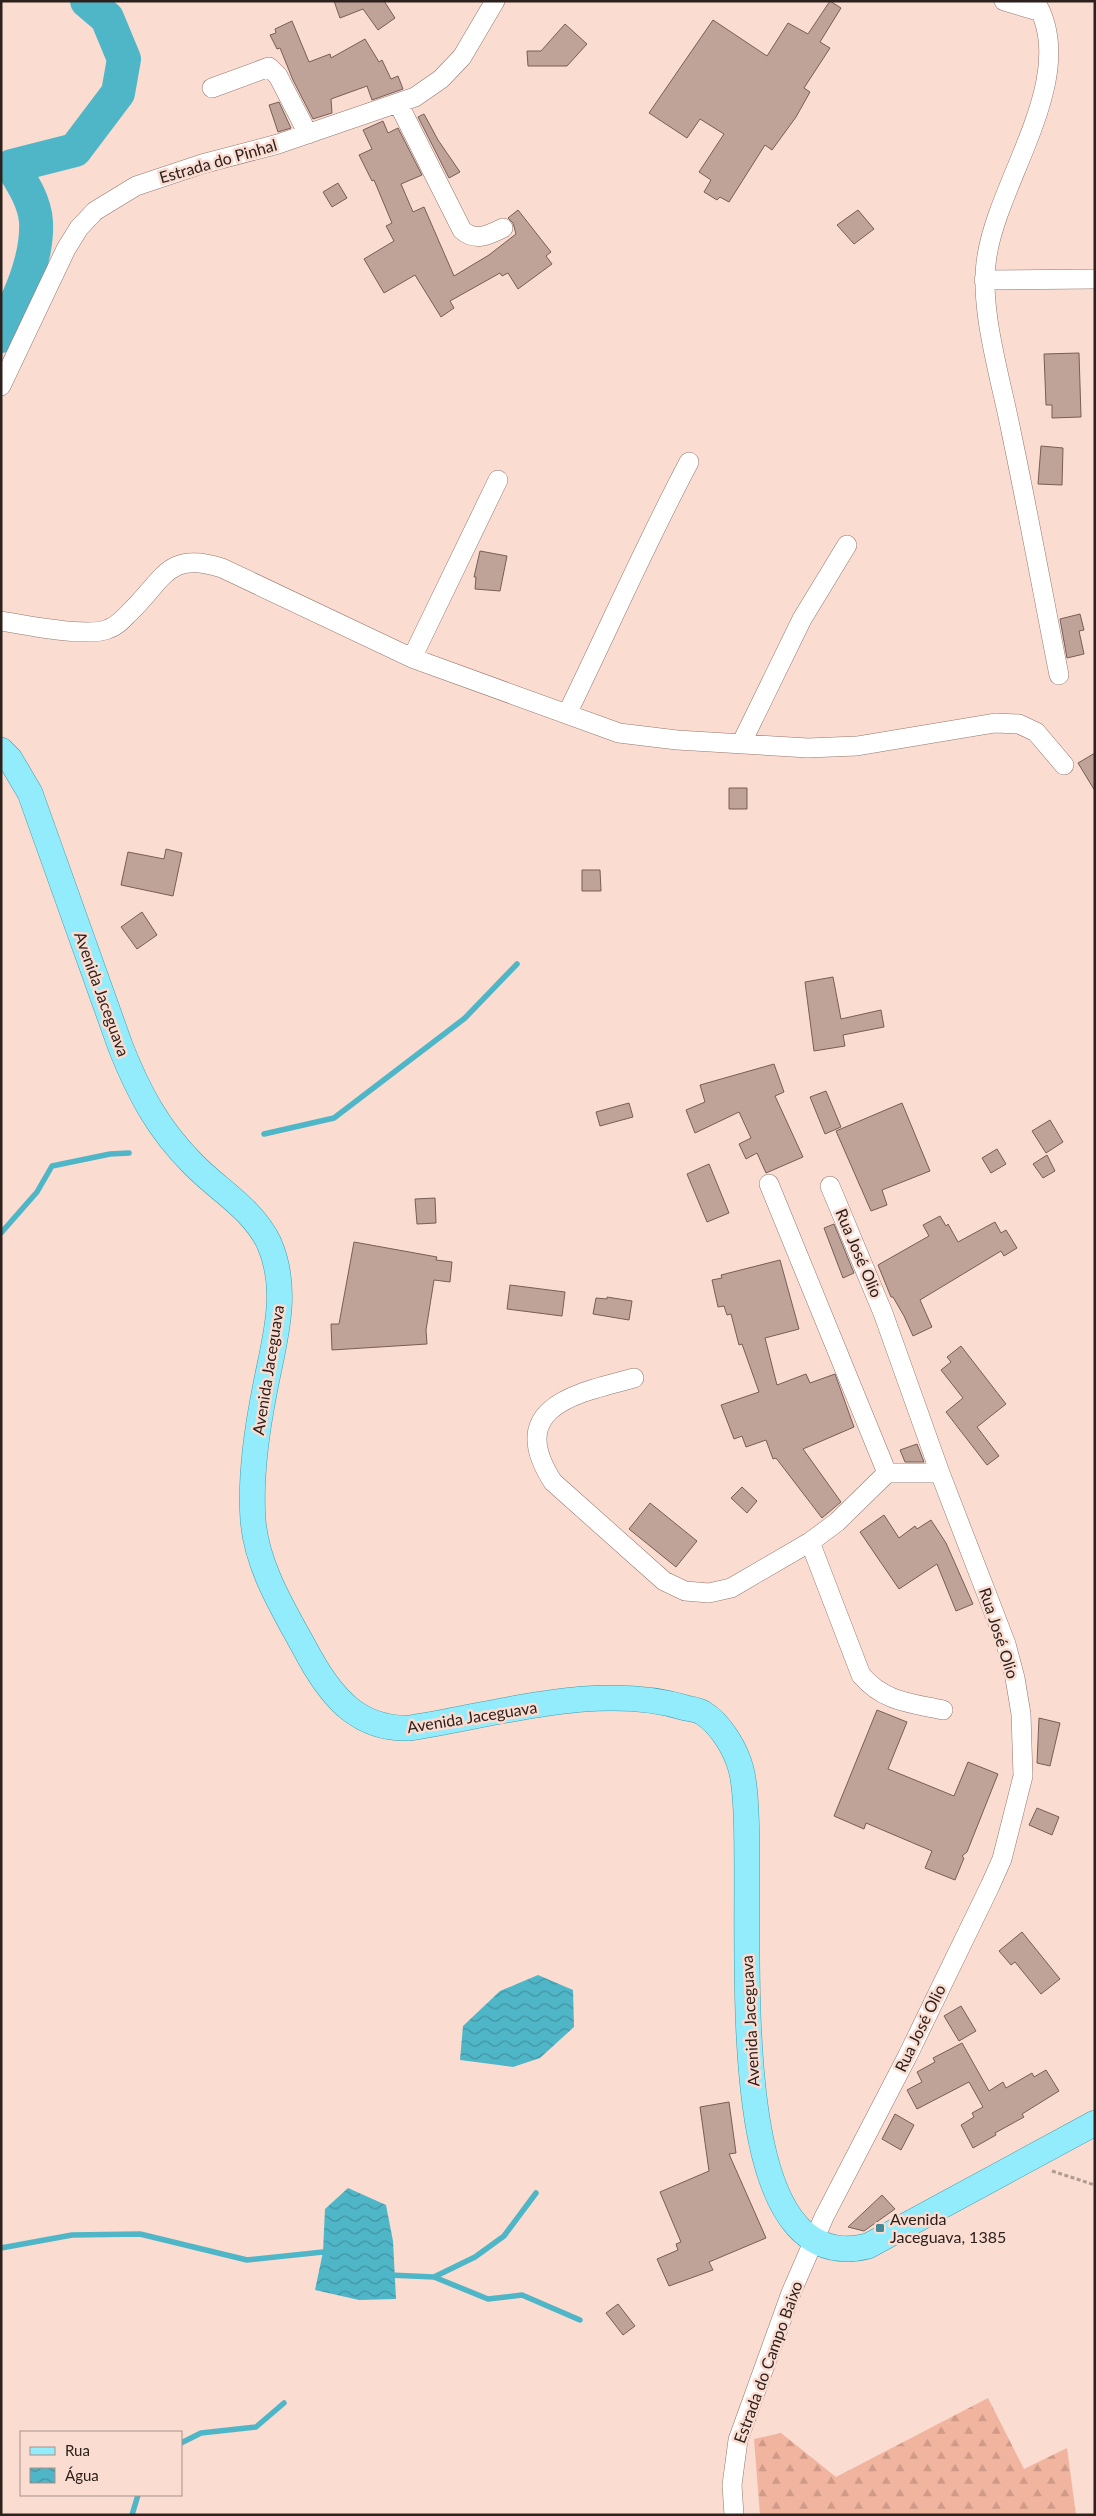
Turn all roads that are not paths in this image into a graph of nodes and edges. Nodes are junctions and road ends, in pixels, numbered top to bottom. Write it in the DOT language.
graph roads {
  1 [pos="496,1"];
  2 [pos="1004,1"];
  3 [pos="1038,7"];
  4 [pos="212,88"];
  5 [pos="398,103"];
  6 [pos="308,134"];
  7 [pos="503,228"];
  8 [pos="1095,279"];
  9 [pos="984,280"];
  10 [pos="1,386"];
  11 [pos="689,462"];
  12 [pos="498,480"];
  13 [pos="848,545"];
  14 [pos="1,621"];
  15 [pos="412,658"];
  16 [pos="1060,675"];
  17 [pos="567,714"];
  18 [pos="742,742"];
  19 [pos="1,750"];
  20 [pos="1064,765"];
  21 [pos="768,1184"];
  22 [pos="830,1186"];
  23 [pos="634,1378"];
  24 [pos="887,1473"];
  25 [pos="940,1473"];
  26 [pos="810,1542"];
  27 [pos="943,1710"];
  28 [pos="1095,2122"];
  29 [pos="813,2241"];
  30 [pos="734,2515"];
  1 -- 5 [label="street, Estrada do Pinhal"];
  2 -- 3 [label="street"];
  3 -- 9 [label="street"];
  4 -- 6 [label="street"];
  5 -- 6 [label="street, Estrada do Pinhal"];
  5 -- 7 [label="street"];
  6 -- 10 [label="street, Estrada do Pinhal"];
  8 -- 9 [label="street"];
  9 -- 16 [label="street"];
  11 -- 17 [label="street"];
  12 -- 15 [label="street"];
  13 -- 18 [label="street"];
  14 -- 15 [label="street"];
  15 -- 17 [label="street"];
  17 -- 18 [label="street"];
  18 -- 20 [label="street"];
  19 -- 29 [label="main road, Avenida Jaceguava"];
  21 -- 24 [label="street"];
  22 -- 25 [label="street, Rua José Olio"];
  23 -- 26 [label="street"];
  24 -- 25 [label="street"];
  24 -- 26 [label="street"];
  25 -- 29 [label="street, Rua José Olio"];
  26 -- 27 [label="street"];
  28 -- 29 [label="main road"];
  29 -- 30 [label="street, Estrada do Campo Baixo"];
}
